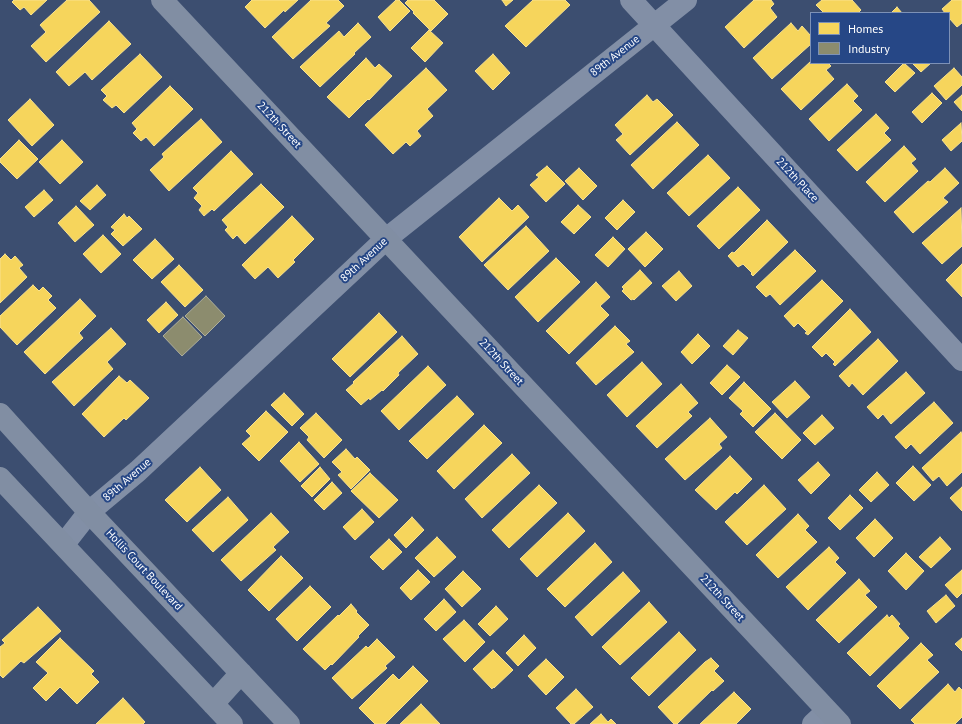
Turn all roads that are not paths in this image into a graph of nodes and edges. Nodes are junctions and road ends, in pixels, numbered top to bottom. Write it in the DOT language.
graph roads {
  1 [pos="162,0"];
  2 [pos="631,0"];
  3 [pos="686,0"];
  4 [pos="654,25"];
  5 [pos="386,239"];
  6 [pos="962,360"];
  7 [pos="0,414"];
  8 [pos="0,478"];
  9 [pos="90,512"];
  10 [pos="64,544"];
  11 [pos="241,673"];
  12 [pos="214,704"];
  13 [pos="827,720"];
  14 [pos="232,724"];
  15 [pos="289,724"];
  1 -- 5 [label="main road, 212th Street"];
  2 -- 4 [label="street, 212th Place"];
  3 -- 4 [label="street, 89th Avenue"];
  4 -- 5 [label="street, 89th Avenue"];
  4 -- 6 [label="street, 212th Place"];
  5 -- 9 [label="street, 89th Avenue"];
  5 -- 13 [label="main road, 212th Street"];
  7 -- 9 [label="main road, Hollis Court Boulevard"];
  8 -- 10 [label="main road"];
  9 -- 10 [label="street, 89th Avenue"];
  9 -- 11 [label="main road, Hollis Court Boulevard"];
  10 -- 12 [label="main road"];
  11 -- 12 [label="main road"];
  11 -- 15 [label="main road, Hollis Court Boulevard"];
  12 -- 14 [label="main road"];
}
